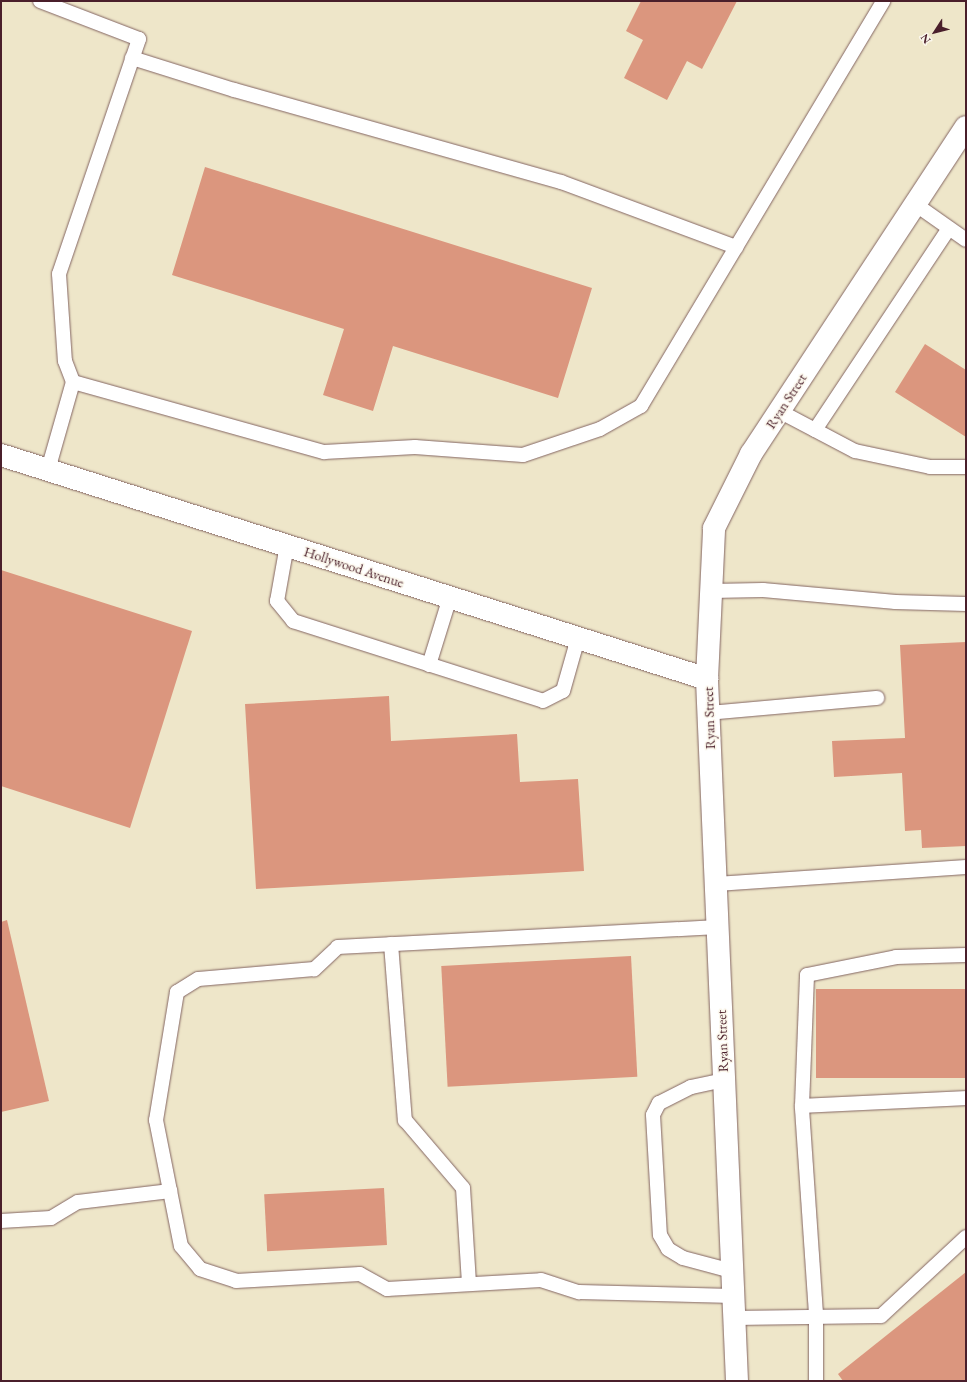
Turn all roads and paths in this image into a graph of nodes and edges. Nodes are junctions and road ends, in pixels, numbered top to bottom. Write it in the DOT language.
graph roads {
  1 [pos="40,1"];
  2 [pos="883,1"];
  3 [pos="132,58"];
  4 [pos="966,127"];
  5 [pos="915,204"];
  6 [pos="949,228"];
  7 [pos="966,240"];
  8 [pos="736,247"];
  9 [pos="73,382"];
  10 [pos="779,411"];
  11 [pos="815,430"];
  12 [pos="1,455"];
  13 [pos="966,467"];
  14 [pos="48,470"];
  15 [pos="287,545"];
  16 [pos="711,591"];
  17 [pos="450,597"];
  18 [pos="966,604"];
  19 [pos="578,638"];
  20 [pos="429,665"];
  21 [pos="707,679"];
  22 [pos="877,698"];
  23 [pos="708,713"];
  24 [pos="966,867"];
  25 [pos="716,884"];
  26 [pos="718,927"];
  27 [pos="391,944"];
  28 [pos="966,956"];
  29 [pos="724,1080"];
  30 [pos="966,1098"];
  31 [pos="802,1106"];
  32 [pos="170,1191"];
  33 [pos="1,1221"];
  34 [pos="966,1237"];
  35 [pos="732,1271"];
  36 [pos="469,1284"];
  37 [pos="733,1296"];
  38 [pos="816,1314"];
  39 [pos="734,1318"];
  40 [pos="737,1381"];
  41 [pos="816,1381"];
  1 -- 3 [label="lane"];
  2 -- 8 [label="lane"];
  3 -- 8 [label="lane"];
  3 -- 9 [label="lane"];
  4 -- 5 [label="street, Ryan Street"];
  5 -- 6 [label="lane"];
  5 -- 10 [label="street, Ryan Street"];
  6 -- 7 [label="lane"];
  6 -- 11 [label="lane"];
  8 -- 9 [label="lane"];
  9 -- 14 [label="lane"];
  10 -- 11 [label="lane"];
  10 -- 16 [label="street, Ryan Street"];
  11 -- 13 [label="lane"];
  12 -- 14 [label="street, Hollywood Avenue"];
  14 -- 15 [label="street, Hollywood Avenue"];
  15 -- 17 [label="street, Hollywood Avenue"];
  15 -- 20 [label="lane"];
  16 -- 18 [label="lane"];
  16 -- 21 [label="street, Ryan Street"];
  17 -- 19 [label="street, Hollywood Avenue"];
  17 -- 20 [label="lane"];
  19 -- 20 [label="lane"];
  19 -- 21 [label="street, Hollywood Avenue"];
  21 -- 23 [label="street, Ryan Street"];
  22 -- 23 [label="lane"];
  23 -- 25 [label="street, Ryan Street"];
  24 -- 25 [label="lane"];
  25 -- 26 [label="street, Ryan Street"];
  26 -- 27 [label="lane"];
  26 -- 29 [label="street, Ryan Street"];
  27 -- 32 [label="lane"];
  27 -- 36 [label="lane"];
  28 -- 31 [label="lane"];
  29 -- 35 [label="street, Ryan Street"];
  29 -- 35 [label="lane"];
  30 -- 31 [label="lane"];
  31 -- 38 [label="lane"];
  32 -- 33 [label="lane"];
  32 -- 36 [label="lane"];
  34 -- 38 [label="lane"];
  35 -- 37 [label="street, Ryan Street"];
  36 -- 37 [label="lane"];
  37 -- 39 [label="street, Ryan Street"];
  38 -- 39 [label="lane"];
  38 -- 41 [label="lane"];
  39 -- 40 [label="street, Ryan Street"];
}
